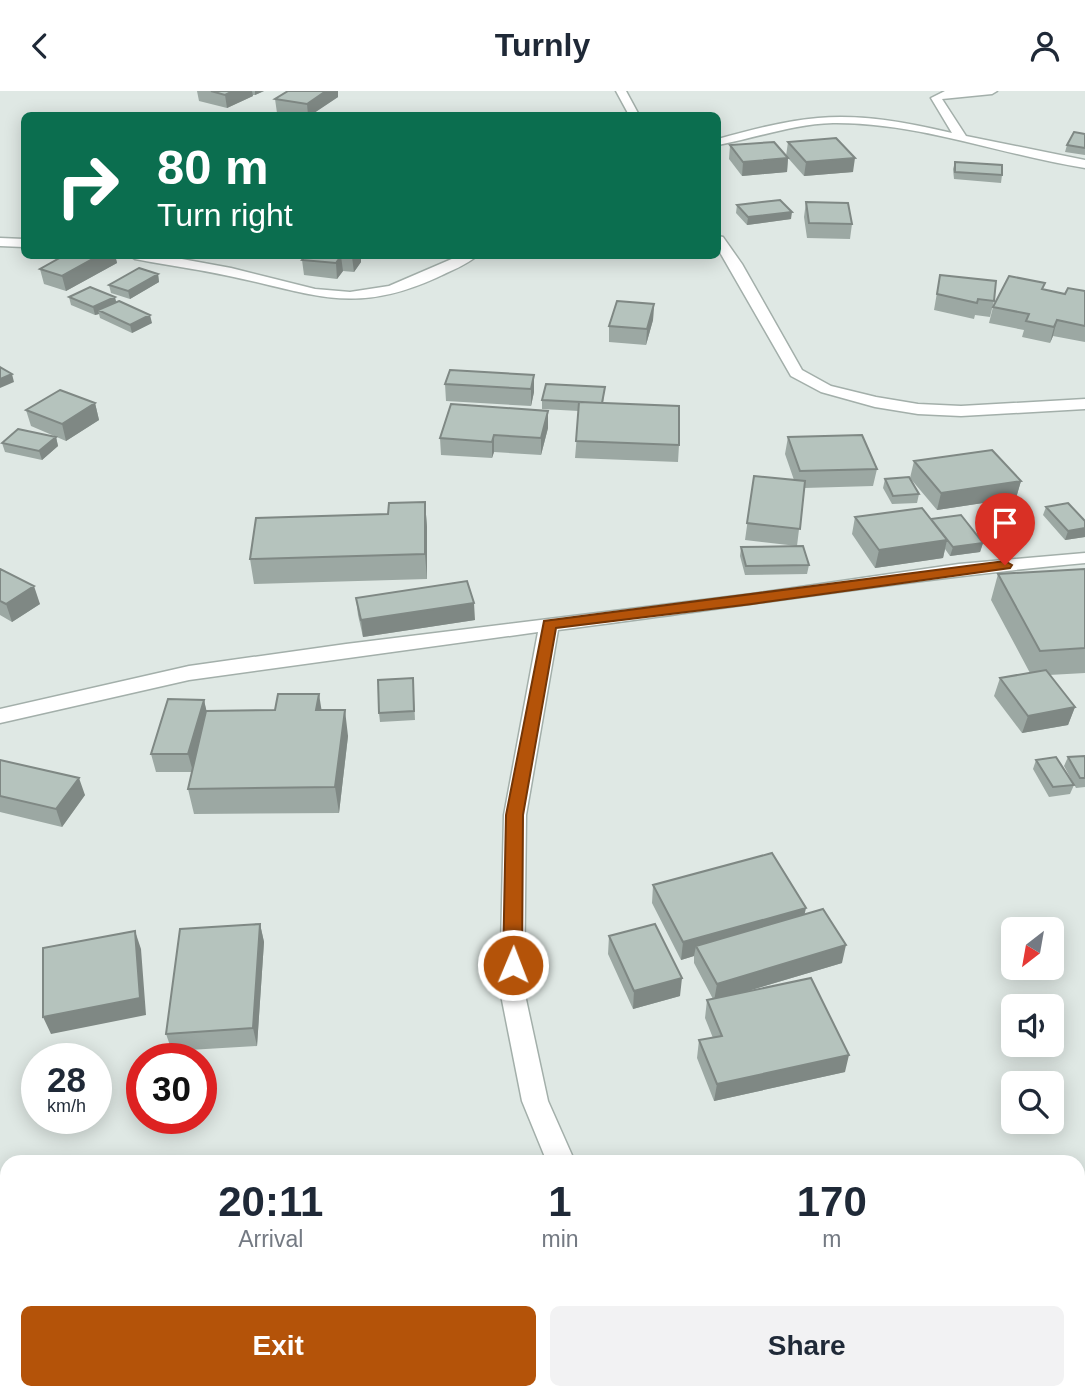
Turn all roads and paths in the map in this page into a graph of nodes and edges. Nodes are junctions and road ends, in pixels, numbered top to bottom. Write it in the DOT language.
graph roads {
  1 [pos="621,91"];
  2 [pos="992,91"];
  3 [pos="632,112"];
  4 [pos="962,139"];
  5 [pos="721,141"];
  6 [pos="1085,164"];
  7 [pos="0,242"];
  8 [pos="21,243"];
  9 [pos="721,244"];
  10 [pos="158,259"];
  11 [pos="463,259"];
  12 [pos="1085,404"];
  13 [pos="1085,558"];
  14 [pos="549,624"];
  15 [pos="0,716"];
  16 [pos="558,1155"];
  1 -- 3 [label="street"];
  2 -- 4 [label="street"];
  4 -- 5 [label="street"];
  4 -- 6 [label="street"];
  7 -- 8 [label="street"];
  9 -- 12 [label="street"];
  10 -- 11 [label="street"];
  13 -- 14 [label="street"];
  14 -- 15 [label="street"];
  14 -- 16 [label="street"];
}
